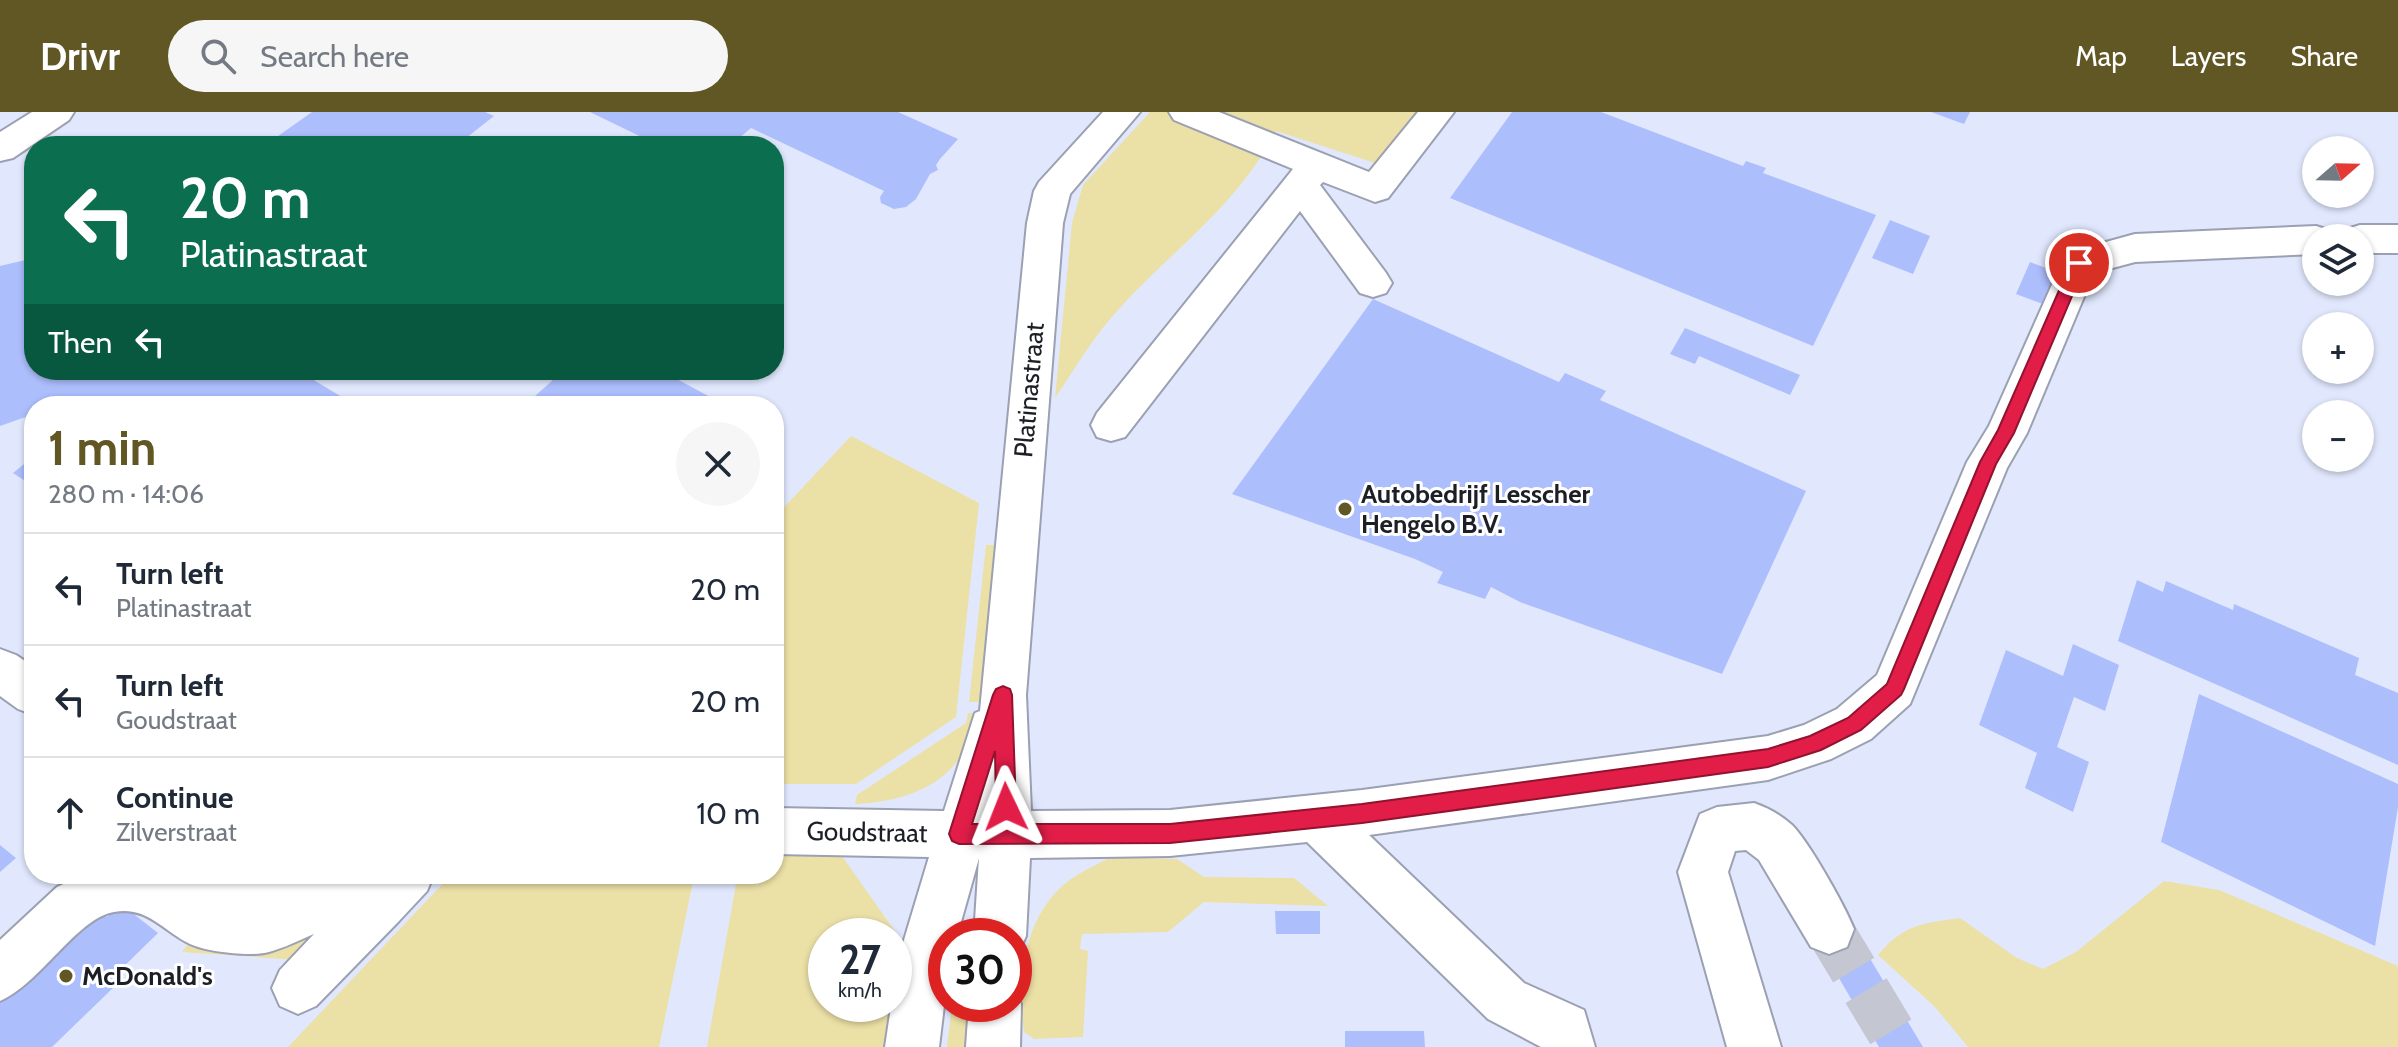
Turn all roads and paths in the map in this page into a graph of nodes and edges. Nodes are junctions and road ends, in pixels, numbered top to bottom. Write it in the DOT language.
graph roads {
  1 [pos="57,112"];
  2 [pos="1123,112"];
  3 [pos="1186,112"];
  4 [pos="1437,112"];
  5 [pos="0,149"];
  6 [pos="1308,175"];
  7 [pos="2374,239"];
  8 [pos="2398,239"];
  9 [pos="2302,241"];
  10 [pos="1373,283"];
  11 [pos="1111,425"];
  12 [pos="0,669"];
  13 [pos="24,687"];
  14 [pos="1317,818"];
  15 [pos="784,831"];
  16 [pos="983,835"];
  17 [pos="376,893"];
  18 [pos="997,918"];
  19 [pos="1829,929"];
  20 [pos="0,975"];
  21 [pos="298,988"];
  22 [pos="994,1022"];
  23 [pos="912,1047"];
  24 [pos="993,1047"];
  25 [pos="1568,1047"];
  26 [pos="1754,1047"];
  1 -- 5 [label="street"];
  2 -- 16 [label="street, Platinastraat"];
  3 -- 6 [label="street"];
  4 -- 6 [label="street"];
  6 -- 10 [label="street"];
  6 -- 11 [label="street"];
  7 -- 8 [label="street"];
  9 -- 14 [label="street, Goudstraat"];
  12 -- 13 [label="street"];
  14 -- 16 [label="street, Goudstraat"];
  14 -- 25 [label="street"];
  15 -- 16 [label="street, Goudstraat"];
  16 -- 18 [label="street, Platinastraat"];
  16 -- 23 [label="street, Platinastraat"];
  17 -- 20 [label="street"];
  17 -- 21 [label="street"];
  19 -- 26 [label="street"];
  22 -- 24 [label="street"];
}
